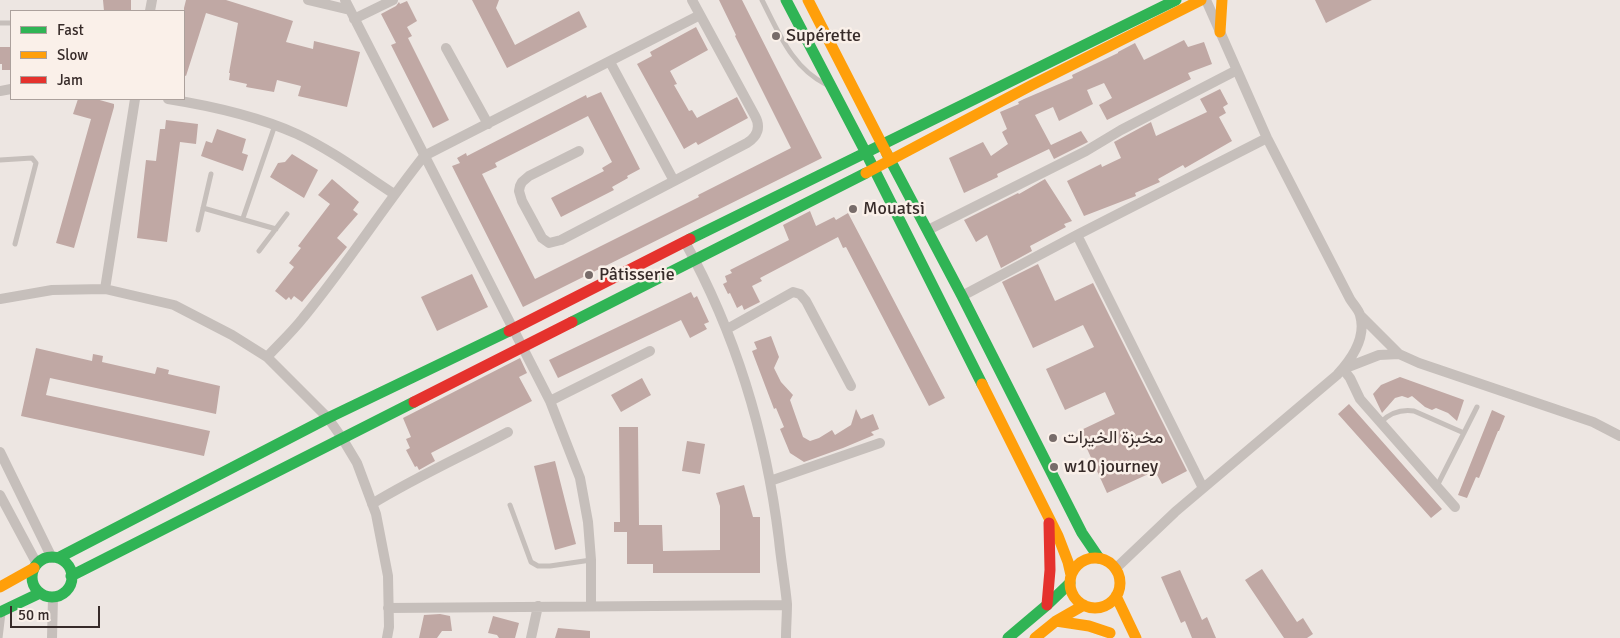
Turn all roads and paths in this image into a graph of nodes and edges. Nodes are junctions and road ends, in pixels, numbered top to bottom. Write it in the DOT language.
graph roads {
  1 [pos="308,0"];
  2 [pos="345,0"];
  3 [pos="393,0"];
  4 [pos="692,0"];
  5 [pos="762,0"];
  6 [pos="786,0"];
  7 [pos="808,0"];
  8 [pos="1176,0"];
  9 [pos="1201,0"];
  10 [pos="1206,0"];
  11 [pos="1222,0"];
  12 [pos="352,15"];
  13 [pos="700,15"];
  14 [pos="1220,32"];
  15 [pos="446,48"];
  16 [pos="610,62"];
  17 [pos="1237,70"];
  18 [pos="833,88"];
  19 [pos="135,100"];
  20 [pos="173,100"];
  21 [pos="488,124"];
  22 [pos="275,125"];
  23 [pos="1267,138"];
  24 [pos="882,145"];
  25 [pos="579,151"];
  26 [pos="866,153"];
  27 [pos="424,156"];
  28 [pos="0,160"];
  29 [pos="890,160"];
  30 [pos="873,169"];
  31 [pos="211,174"];
  32 [pos="674,181"];
  33 [pos="394,194"];
  34 [pos="203,208"];
  35 [pos="287,214"];
  36 [pos="242,218"];
  37 [pos="276,229"];
  38 [pos="198,230"];
  39 [pos="928,230"];
  40 [pos="1077,235"];
  41 [pos="685,242"];
  42 [pos="15,244"];
  43 [pos="259,251"];
  44 [pos="695,260"];
  45 [pos="105,289"];
  46 [pos="962,296"];
  47 [pos="0,299"];
  48 [pos="1360,315"];
  49 [pos="514,329"];
  50 [pos="727,329"];
  51 [pos="523,346"];
  52 [pos="650,351"];
  53 [pos="1398,354"];
  54 [pos="267,357"];
  55 [pos="1343,369"];
  56 [pos="851,386"];
  57 [pos="550,401"];
  58 [pos="1477,407"];
  59 [pos="328,418"];
  60 [pos="1380,422"];
  61 [pos="508,432"];
  62 [pos="1464,433"];
  63 [pos="1620,436"];
  64 [pos="342,438"];
  65 [pos="880,443"];
  66 [pos="0,452"];
  67 [pos="770,481"];
  68 [pos="1437,487"];
  69 [pos="1204,488"];
  70 [pos="0,495"];
  71 [pos="372,504"];
  72 [pos="510,505"];
  73 [pos="1455,507"];
  74 [pos="1049,518"];
  75 [pos="55,558"];
  76 [pos="1099,558"];
  77 [pos="591,560"];
  78 [pos="35,566"];
  79 [pos="1115,569"];
  80 [pos="72,576"];
  81 [pos="1070,579"];
  82 [pos="0,587"];
  83 [pos="40,593"];
  84 [pos="1116,596"];
  85 [pos="53,597"];
  86 [pos="787,605"];
  87 [pos="1047,605"];
  88 [pos="538,606"];
  89 [pos="591,606"];
  90 [pos="1090,606"];
  91 [pos="388,608"];
  92 [pos="2,611"];
  93 [pos="1056,621"];
  94 [pos="1111,636"];
  95 [pos="0,638"];
  96 [pos="52,638"];
  97 [pos="386,638"];
  98 [pos="531,638"];
  99 [pos="786,638"];
  100 [pos="1008,638"];
  101 [pos="1035,638"];
  102 [pos="1136,638"];
  1 -- 12 [label="street"];
  2 -- 12 [label="street"];
  3 -- 12 [label="street"];
  4 -- 13 [label="street"];
  5 -- 18 [label="lane"];
  6 -- 18 [label="main road"];
  7 -- 24 [label="main road"];
  8 -- 24 [label="main road"];
  9 -- 29 [label="main road"];
  10 -- 14 [label="street"];
  11 -- 14 [label="main road"];
  12 -- 27 [label="street"];
  13 -- 16 [label="street"];
  13 -- 32 [label="street"];
  14 -- 17 [label="street"];
  15 -- 21 [label="street"];
  16 -- 21 [label="street"];
  16 -- 32 [label="street"];
  17 -- 23 [label="street"];
  17 -- 39 [label="street"];
  18 -- 26 [label="main road"];
  19 -- 45 [label="street"];
  20 -- 22 [label="street"];
  21 -- 27 [label="street"];
  22 -- 33 [label="street"];
  22 -- 36 [label="lane"];
  23 -- 40 [label="street"];
  23 -- 48 [label="street"];
  24 -- 26 [label="main road"];
  24 -- 29 [label="main road"];
  25 -- 32 [label="street"];
  26 -- 30 [label="main road"];
  26 -- 41 [label="main road"];
  27 -- 33 [label="street"];
  27 -- 49 [label="street"];
  28 -- 42 [label="lane"];
  29 -- 30 [label="main road"];
  29 -- 39 [label="main road"];
  30 -- 44 [label="main road"];
  30 -- 74 [label="main road"];
  31 -- 34 [label="lane"];
  33 -- 54 [label="street"];
  34 -- 36 [label="lane"];
  34 -- 38 [label="lane"];
  35 -- 37 [label="lane"];
  36 -- 37 [label="lane"];
  37 -- 43 [label="lane"];
  39 -- 46 [label="main road"];
  40 -- 46 [label="street"];
  40 -- 69 [label="street"];
  41 -- 44 [label="street"];
  41 -- 49 [label="main road"];
  44 -- 50 [label="street"];
  44 -- 51 [label="main road"];
  45 -- 47 [label="street"];
  45 -- 54 [label="street"];
  46 -- 76 [label="main road"];
  48 -- 53 [label="street"];
  48 -- 55 [label="street"];
  49 -- 51 [label="street"];
  49 -- 59 [label="main road"];
  50 -- 56 [label="street"];
  50 -- 67 [label="street"];
  51 -- 57 [label="street"];
  51 -- 64 [label="main road"];
  52 -- 57 [label="street"];
  53 -- 55 [label="street"];
  53 -- 63 [label="street"];
  54 -- 59 [label="street"];
  55 -- 60 [label="street"];
  55 -- 69 [label="street"];
  57 -- 77 [label="street"];
  58 -- 62 [label="lane"];
  59 -- 64 [label="street"];
  59 -- 75 [label="main road"];
  60 -- 62 [label="lane"];
  60 -- 68 [label="street"];
  61 -- 71 [label="street"];
  62 -- 68 [label="lane"];
  64 -- 71 [label="street"];
  64 -- 80 [label="main road"];
  65 -- 67 [label="street"];
  66 -- 75 [label="street"];
  67 -- 86 [label="street"];
  68 -- 73 [label="street"];
  69 -- 79 [label="street"];
  70 -- 78 [label="street"];
  71 -- 91 [label="street"];
  72 -- 77 [label="lane"];
  74 -- 81 [label="main road"];
  74 -- 87 [label="main road"];
  75 -- 78 [label="main road"];
  75 -- 80 [label="main road"];
  76 -- 79 [label="main road"];
  76 -- 81 [label="main road"];
  77 -- 89 [label="street"];
  78 -- 82 [label="main road"];
  78 -- 83 [label="main road"];
  79 -- 84 [label="main road"];
  80 -- 85 [label="main road"];
  81 -- 87 [label="main road"];
  81 -- 90 [label="main road"];
  83 -- 85 [label="main road"];
  83 -- 92 [label="main road"];
  84 -- 90 [label="main road"];
  84 -- 102 [label="main road"];
  85 -- 96 [label="street"];
  86 -- 89 [label="street"];
  86 -- 99 [label="street"];
  87 -- 100 [label="main road"];
  88 -- 89 [label="street"];
  88 -- 91 [label="street"];
  88 -- 98 [label="street"];
  90 -- 93 [label="main road"];
  90 -- 94 [label="main road"];
  91 -- 97 [label="street"];
  92 -- 95 [label="lane"];
  93 -- 94 [label="main road"];
  93 -- 101 [label="main road"];
}
